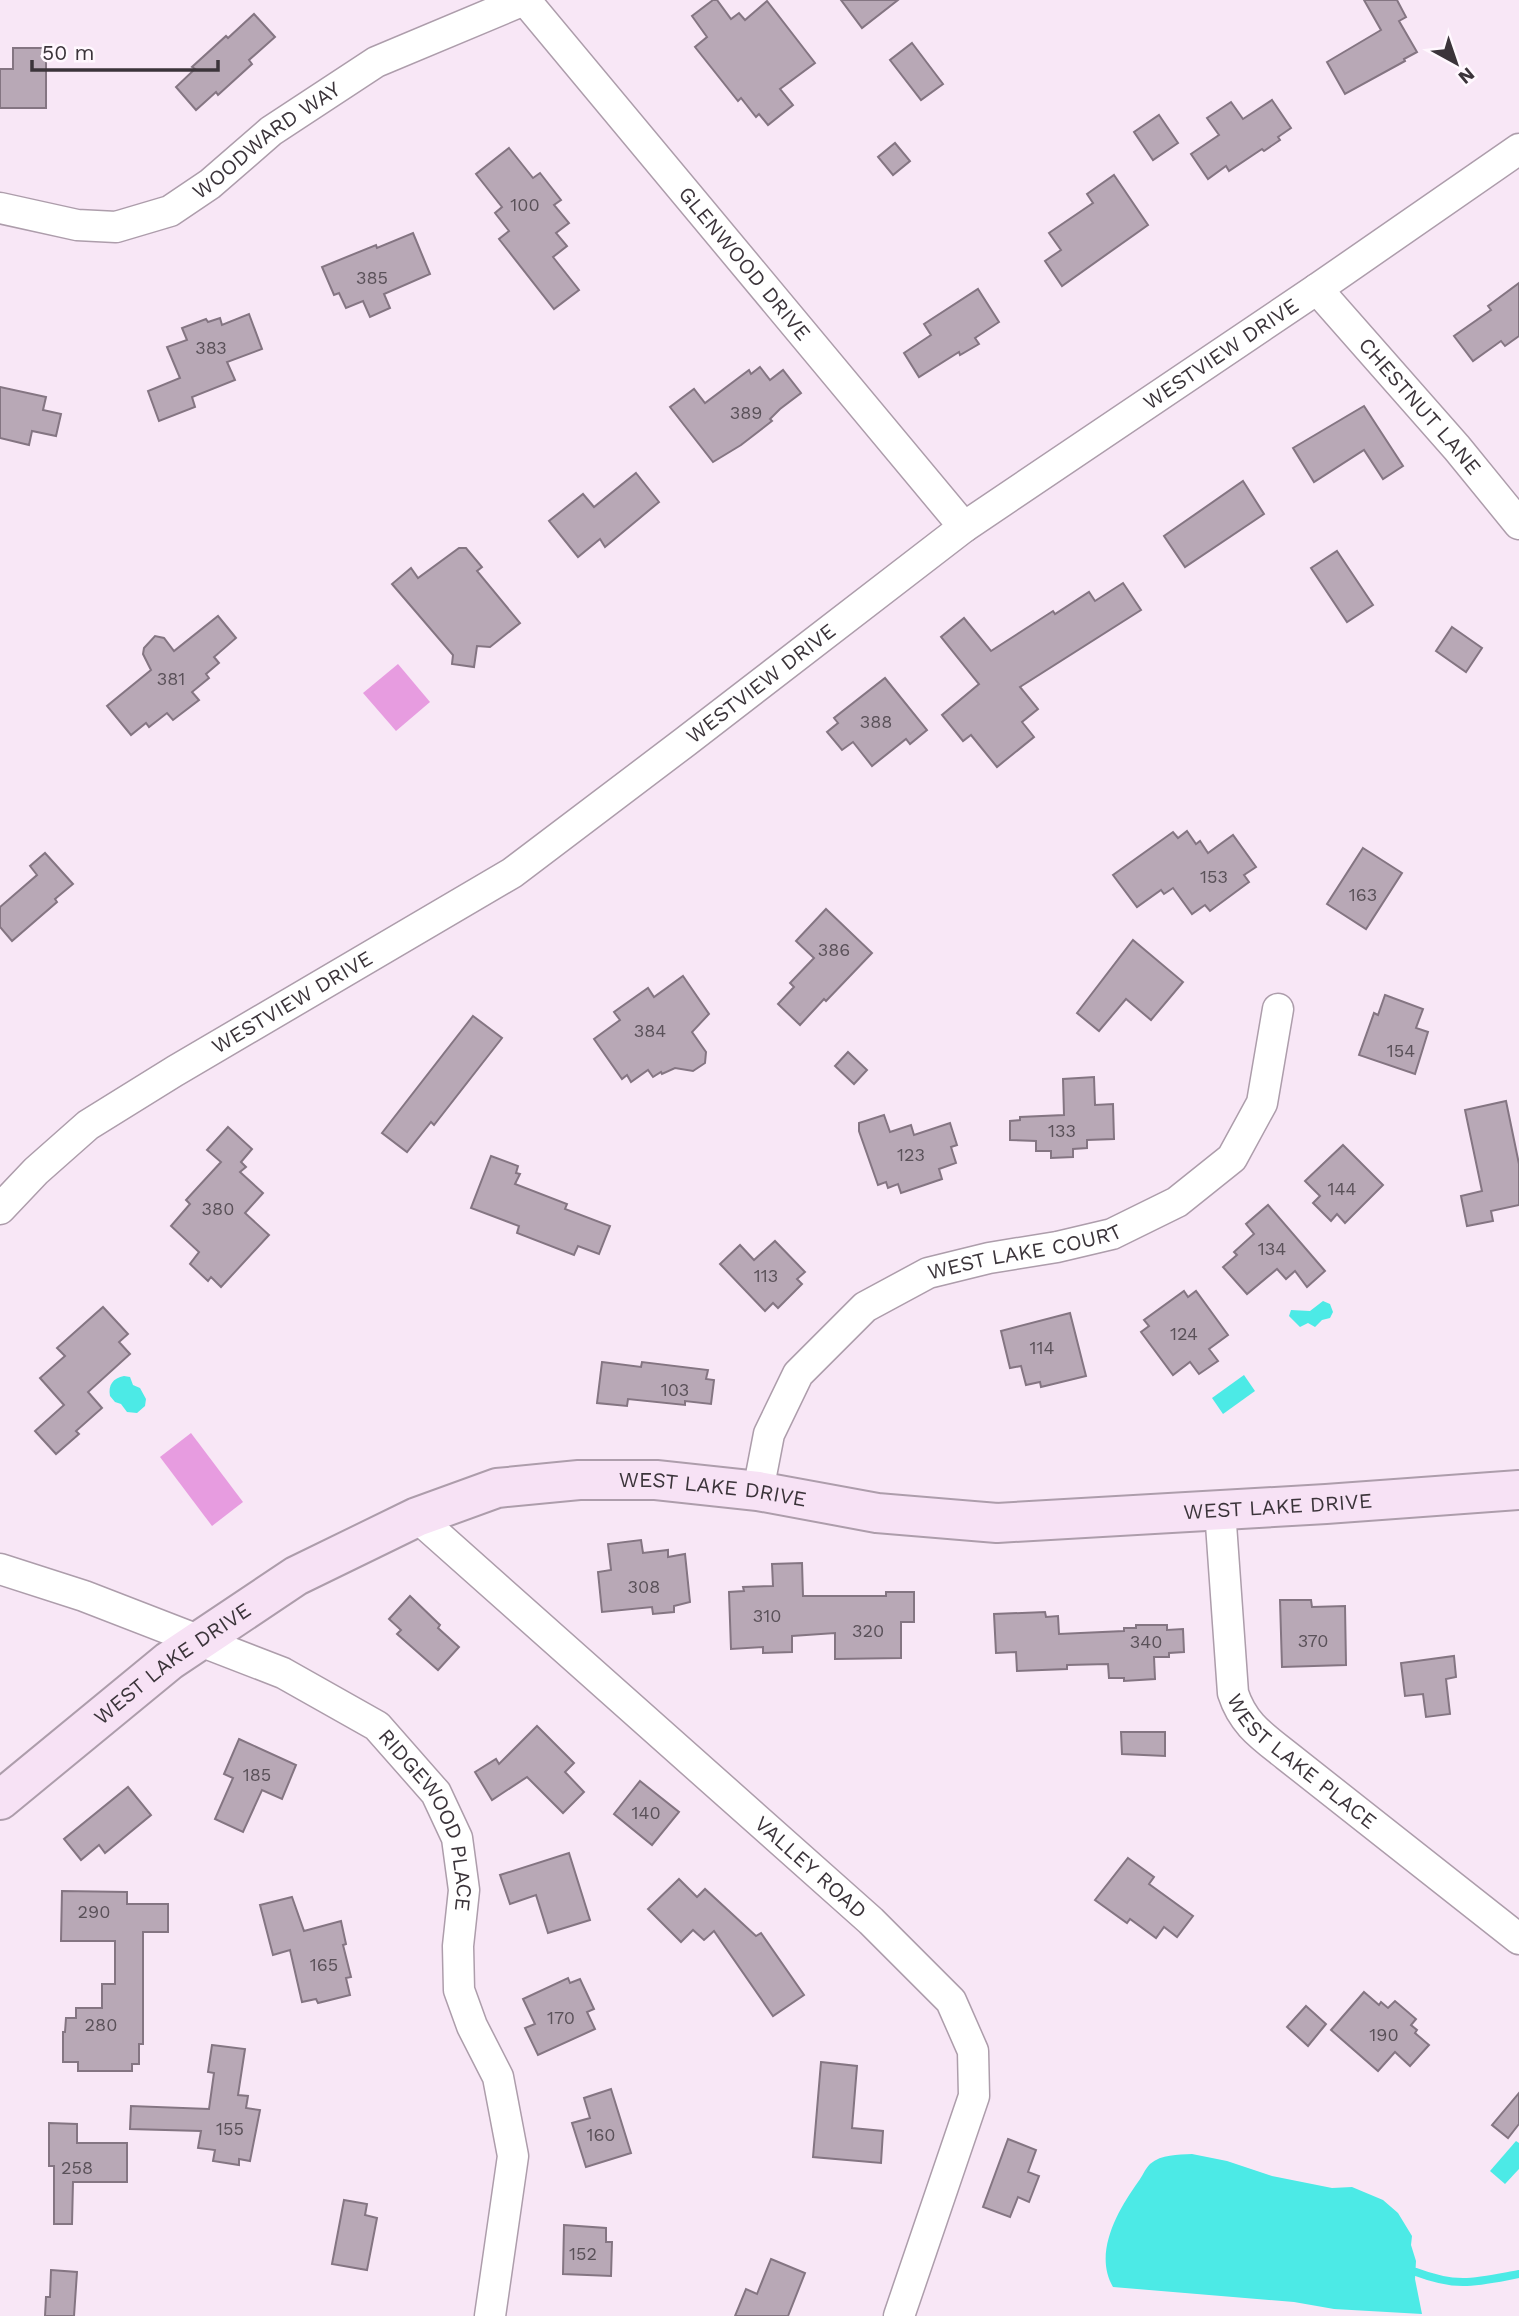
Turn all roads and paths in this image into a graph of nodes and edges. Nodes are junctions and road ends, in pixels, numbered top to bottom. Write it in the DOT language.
graph roads {
  1 [pos="525,0"];
  2 [pos="1519,149"];
  3 [pos="0,208"];
  4 [pos="1317,289"];
  5 [pos="1519,524"];
  6 [pos="964,527"];
  7 [pos="1278,1009"];
  8 [pos="0,1209"];
  9 [pos="1519,1490"];
  10 [pos="758,1491"];
  11 [pos="1220,1510"];
  12 [pos="417,1517"];
  13 [pos="0,1569"];
  14 [pos="198,1640"];
  15 [pos="0,1800"];
  16 [pos="1519,1939"];
  17 [pos="490,2316"];
  18 [pos="899,2316"];
  1 -- 3 [label="street, WOODWARD WAY"];
  1 -- 6 [label="street, GLENWOOD DRIVE"];
  2 -- 4 [label="street, WESTVIEW DRIVE"];
  4 -- 5 [label="street, CHESTNUT LANE"];
  4 -- 6 [label="street, WESTVIEW DRIVE"];
  6 -- 8 [label="street, WESTVIEW DRIVE"];
  7 -- 10 [label="street, WEST LAKE COURT"];
  9 -- 11 [label="main road, WEST LAKE DRIVE"];
  10 -- 11 [label="main road, WEST LAKE DRIVE"];
  10 -- 12 [label="main road, WEST LAKE DRIVE"];
  11 -- 16 [label="street, WEST LAKE PLACE"];
  12 -- 14 [label="main road, WEST LAKE DRIVE"];
  12 -- 18 [label="street, VALLEY ROAD"];
  13 -- 14 [label="street, RIDGEWOOD PLACE"];
  14 -- 15 [label="main road, WEST LAKE DRIVE"];
  14 -- 17 [label="street, RIDGEWOOD PLACE"];
}
